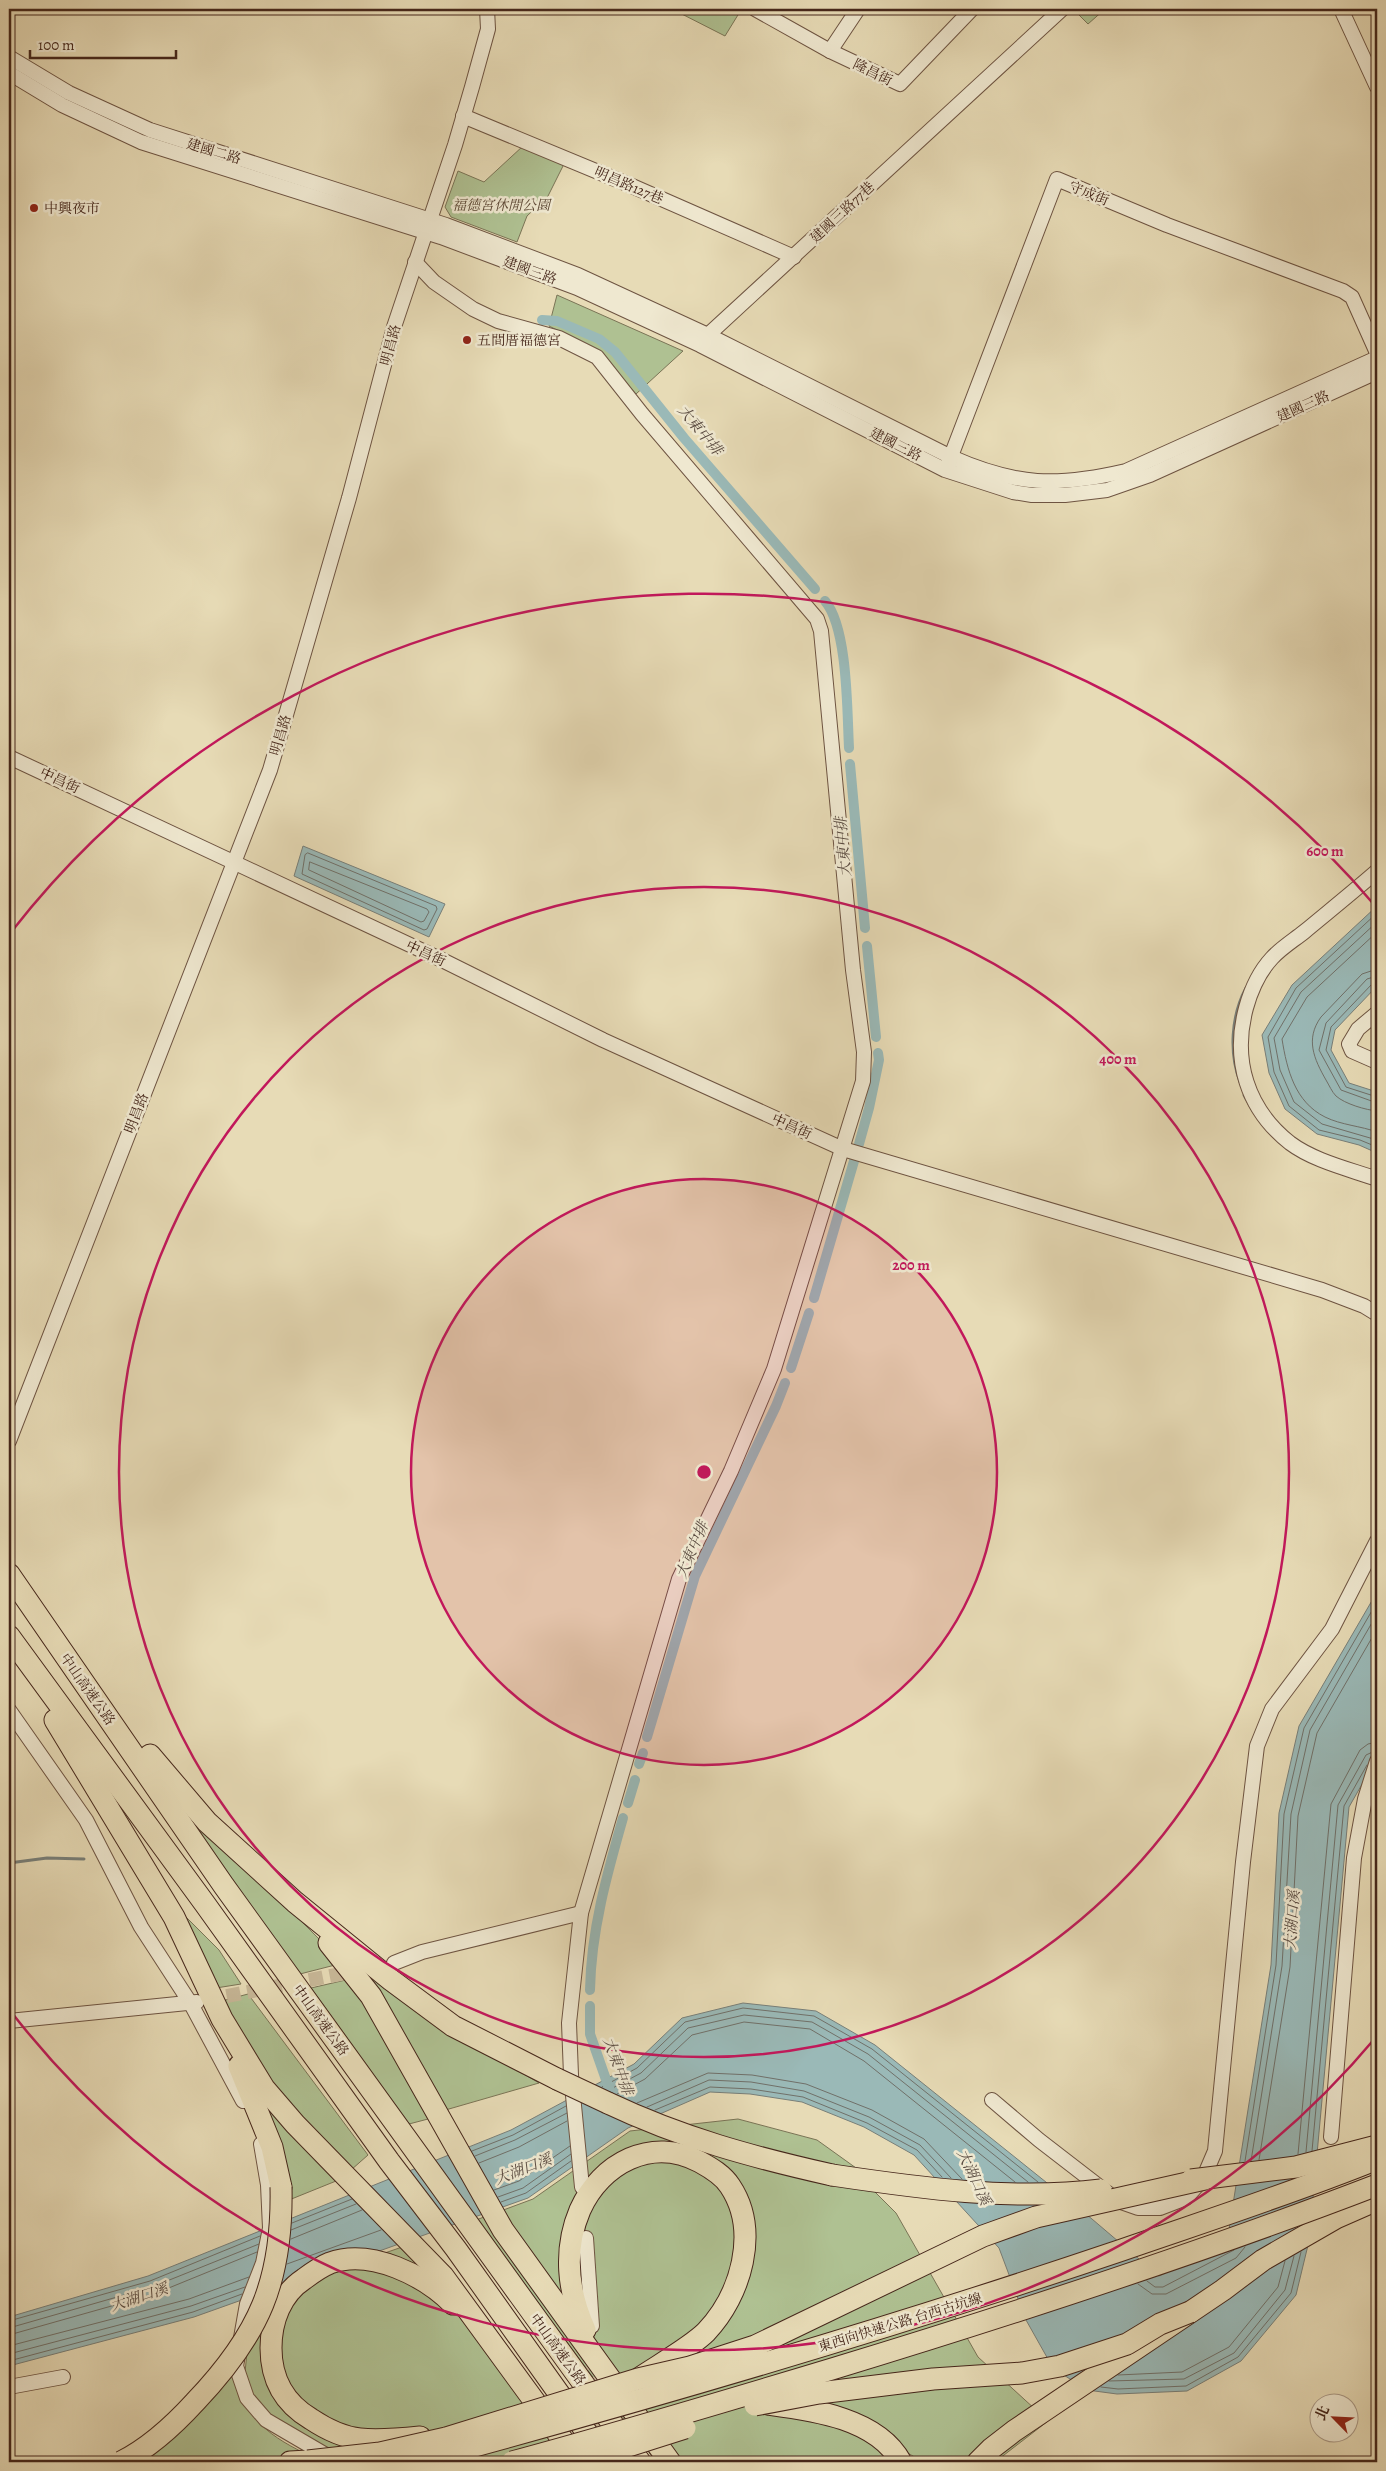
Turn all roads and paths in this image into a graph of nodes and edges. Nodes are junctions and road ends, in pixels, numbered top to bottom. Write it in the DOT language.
graph roads {
  1 [pos="487,9"];
  2 [pos="755,9"];
  3 [pos="858,9"];
  4 [pos="972,9"];
  5 [pos="1062,9"];
  6 [pos="1341,9"];
  7 [pos="830,51"];
  8 [pos="9,57"];
  9 [pos="1374,71"];
  10 [pos="9,73"];
  11 [pos="1377,87"];
  12 [pos="463,116"];
  13 [pos="428,226"];
  14 [pos="794,257"];
  15 [pos="415,262"];
  16 [pos="704,340"];
  17 [pos="1377,353"];
  18 [pos="1377,358"];
  19 [pos="1377,372"];
  20 [pos="948,463"];
  21 [pos="9,757"];
  22 [pos="234,864"];
  23 [pos="1377,872"];
  24 [pos="1377,1013"];
  25 [pos="1377,1062"];
  26 [pos="843,1149"];
  27 [pos="1377,1179"];
  28 [pos="1377,1314"];
  29 [pos="9,1441"];
  30 [pos="1377,1541"];
  31 [pos="9,1570"];
  32 [pos="9,1574"];
  33 [pos="9,1636"];
  34 [pos="9,1643"];
  35 [pos="9,1710"];
  36 [pos="1377,1761"];
  37 [pos="257,1869"];
  38 [pos="582,1913"];
  39 [pos="394,1963"];
  40 [pos="195,2002"];
  41 [pos="222,2019"];
  42 [pos="9,2021"];
  43 [pos="992,2100"];
  44 [pos="1330,2137"];
  45 [pos="1377,2146"];
  46 [pos="1377,2159"];
  47 [pos="1205,2180"];
  48 [pos="586,2183"];
  49 [pos="1377,2185"];
  50 [pos="1377,2200"];
  51 [pos="586,2238"];
  52 [pos="440,2281"];
  53 [pos="1190,2312"];
  54 [pos="592,2326"];
  55 [pos="602,2366"];
  56 [pos="63,2377"];
  57 [pos="638,2379"];
  58 [pos="9,2387"];
  59 [pos="760,2403"];
  60 [pos="496,2421"];
  61 [pos="657,2445"];
  62 [pos="121,2462"];
  63 [pos="290,2462"];
  64 [pos="338,2462"];
  65 [pos="416,2462"];
  66 [pos="512,2462"];
  67 [pos="579,2462"];
  68 [pos="608,2462"];
  69 [pos="640,2462"];
  70 [pos="670,2462"];
  71 [pos="675,2462"];
  72 [pos="901,2462"];
  73 [pos="978,2462"];
  1 -- 12 [label="street, 明昌路"];
  2 -- 7 [label="street, 隆昌街"];
  3 -- 7 [label="street"];
  4 -- 7 [label="street, 隆昌街"];
  5 -- 14 [label="street, 建國三路77巷"];
  6 -- 9 [label="street"];
  8 -- 13 [label="street, 建國二路"];
  9 -- 11 [label="street"];
  10 -- 13 [label="street, 建國二路"];
  12 -- 13 [label="street, 明昌路"];
  12 -- 14 [label="street, 明昌路127巷"];
  13 -- 15 [label="street, 明昌路"];
  13 -- 16 [label="street, 建國三路"];
  14 -- 16 [label="street, 建國三路77巷"];
  15 -- 22 [label="street, 明昌路"];
  15 -- 26 [label="street"];
  16 -- 20 [label="street, 建國三路"];
  17 -- 20 [label="street, 守成街"];
  18 -- 20 [label="street, 建國三路"];
  19 -- 20 [label="street, 建國三路"];
  21 -- 22 [label="street, 中昌街"];
  22 -- 26 [label="street, 中昌街"];
  22 -- 29 [label="street, 明昌路"];
  23 -- 27 [label="street"];
  24 -- 25 [label="street"];
  26 -- 28 [label="street, 中昌街"];
  26 -- 38 [label="street"];
  30 -- 43 [label="street"];
  31 -- 37 [label="highway"];
  32 -- 69 [label="highway, 中山高速公路"];
  33 -- 68 [label="highway, 中山高速公路"];
  34 -- 41 [label="highway"];
  35 -- 40 [label="street"];
  36 -- 44 [label="street"];
  37 -- 47 [label="highway, bridge"];
  37 -- 55 [label="highway"];
  38 -- 39 [label="street"];
  38 -- 48 [label="street"];
  40 -- 42 [label="street"];
  40 -- 64 [label="street"];
  41 -- 52 [label="highway"];
  41 -- 62 [label="highway, bridge"];
  45 -- 47 [label="highway, bridge"];
  46 -- 65 [label="highway, 東西向快速公路 台西古坑線, bridge"];
  47 -- 57 [label="highway, bridge"];
  48 -- 55 [label="highway"];
  48 -- 57 [label="highway"];
  49 -- 66 [label="highway, 東西向快速公路 台西古坑線, bridge"];
  50 -- 53 [label="highway"];
  51 -- 54 [label="street"];
  52 -- 60 [label="highway, bridge"];
  52 -- 67 [label="highway"];
  53 -- 59 [label="highway, bridge"];
  53 -- 73 [label="highway, bridge"];
  55 -- 61 [label="highway"];
  56 -- 58 [label="street"];
  57 -- 60 [label="highway, bridge"];
  59 -- 67 [label="highway, bridge"];
  59 -- 72 [label="highway, bridge"];
  60 -- 63 [label="highway, bridge"];
  61 -- 70 [label="highway"];
  61 -- 71 [label="highway"];
}
